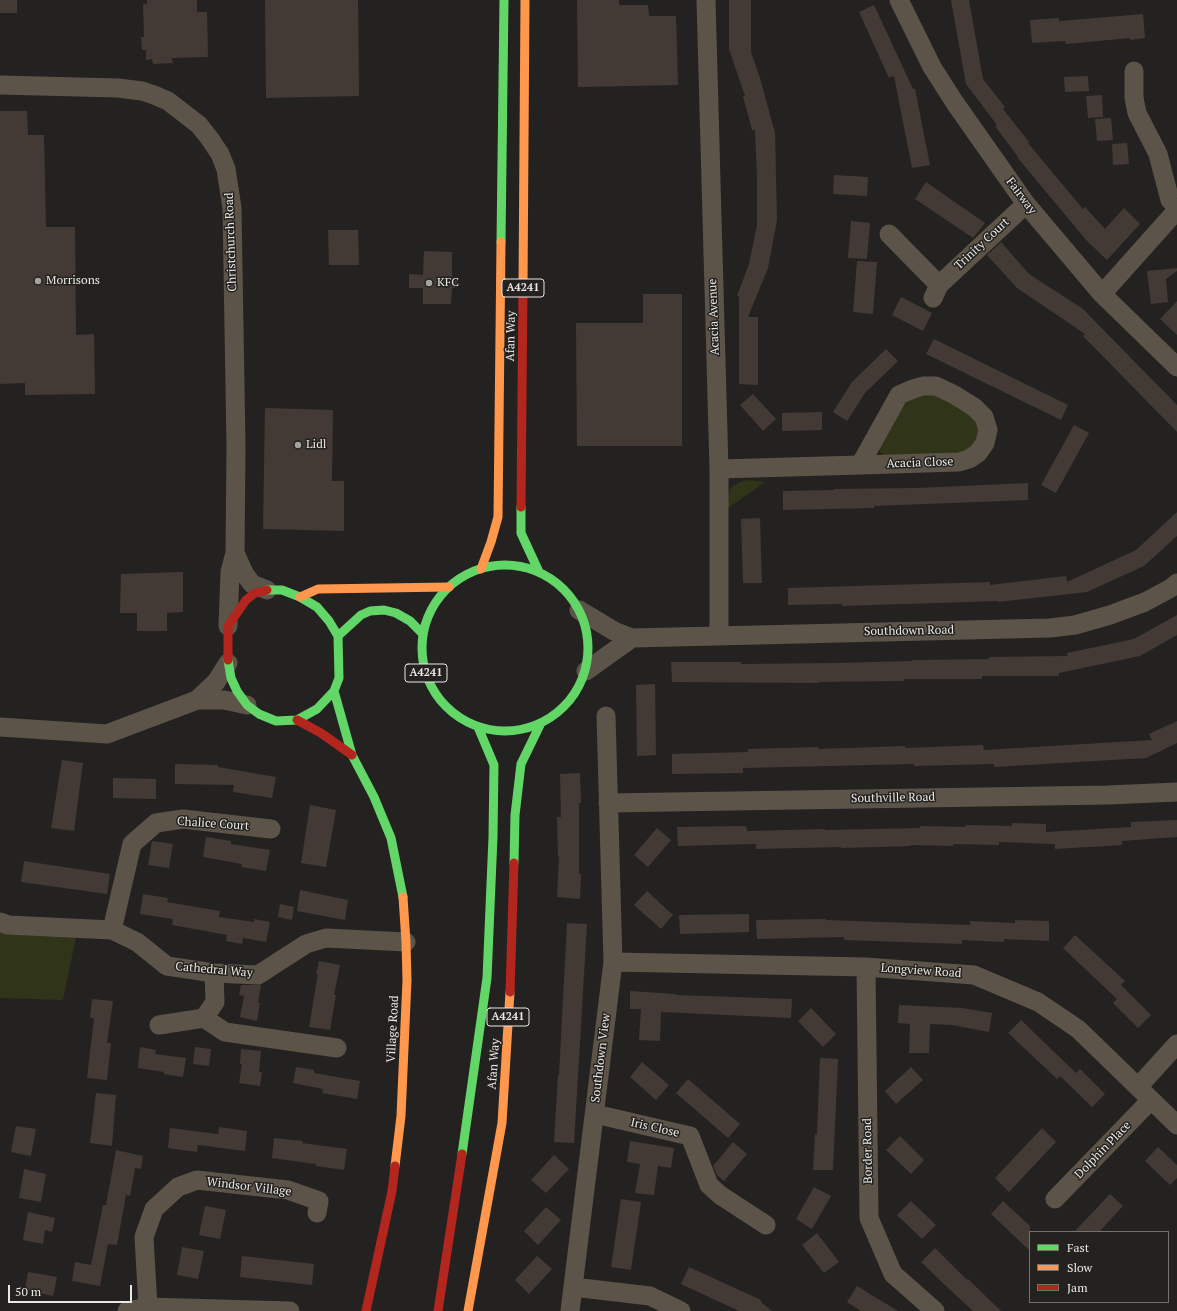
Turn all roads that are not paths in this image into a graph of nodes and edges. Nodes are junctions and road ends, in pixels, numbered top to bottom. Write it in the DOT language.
graph roads {
  1 [pos="504,0"];
  2 [pos="525,0"];
  3 [pos="706,0"];
  4 [pos="899,0"];
  5 [pos="1134,71"];
  6 [pos="0,85"];
  7 [pos="1026,204"];
  8 [pos="1177,206"];
  9 [pos="1177,210"];
  10 [pos="889,234"];
  11 [pos="1102,294"];
  12 [pos="1177,367"];
  13 [pos="860,465"];
  14 [pos="719,469"];
  15 [pos="235,553"];
  16 [pos="481,569"];
  17 [pos="539,572"];
  18 [pos="1177,583"];
  19 [pos="449,587"];
  20 [pos="267,590"];
  21 [pos="300,597"];
  22 [pos="579,610"];
  23 [pos="228,626"];
  24 [pos="423,634"];
  25 [pos="719,635"];
  26 [pos="338,636"];
  27 [pos="632,638"];
  28 [pos="228,663"];
  29 [pos="586,671"];
  30 [pos="334,691"];
  31 [pos="197,700"];
  32 [pos="247,705"];
  33 [pos="606,716"];
  34 [pos="297,720"];
  35 [pos="540,725"];
  36 [pos="0,727"];
  37 [pos="478,727"];
  38 [pos="352,755"];
  39 [pos="1177,792"];
  40 [pos="608,803"];
  41 [pos="271,829"];
  42 [pos="0,922"];
  43 [pos="112,930"];
  44 [pos="406,942"];
  45 [pos="613,962"];
  46 [pos="866,967"];
  47 [pos="214,973"];
  48 [pos="204,1018"];
  49 [pos="159,1025"];
  50 [pos="1177,1044"];
  51 [pos="337,1048"];
  52 [pos="1138,1087"];
  53 [pos="1151,1100"];
  54 [pos="595,1114"];
  55 [pos="1177,1125"];
  56 [pos="1055,1199"];
  57 [pos="317,1213"];
  58 [pos="766,1225"];
  59 [pos="573,1287"];
  60 [pos="148,1307"];
  61 [pos="203,1310"];
  62 [pos="127,1311"];
  63 [pos="290,1311"];
  64 [pos="366,1311"];
  65 [pos="438,1311"];
  66 [pos="468,1311"];
  67 [pos="570,1311"];
  68 [pos="681,1311"];
  69 [pos="935,1311"];
  1 -- 16 [label="main road, Afan Way / A4241"];
  2 -- 17 [label="main road, Afan Way / A4241"];
  3 -- 14 [label="street, Acacia Avenue"];
  4 -- 7 [label="street, Fairway"];
  5 -- 8 [label="street"];
  6 -- 15 [label="street, Christchurch Road"];
  7 -- 10 [label="street, Trinity Court"];
  7 -- 11 [label="street, Fairway"];
  9 -- 11 [label="street"];
  11 -- 12 [label="street, Fairway"];
  13 -- 13 [label="street, Acacia Close"];
  13 -- 14 [label="street, Acacia Close"];
  14 -- 25 [label="street, Acacia Avenue"];
  15 -- 20 [label="street, Christchurch Road"];
  15 -- 23 [label="street, Christchurch Road"];
  16 -- 17 [label="main road, A4241"];
  16 -- 19 [label="main road, A4241"];
  17 -- 22 [label="main road, A4241"];
  18 -- 25 [label="street, Southdown Road"];
  19 -- 21 [label="main road"];
  19 -- 24 [label="main road, A4241"];
  20 -- 21 [label="main road"];
  20 -- 23 [label="main road"];
  21 -- 26 [label="main road"];
  22 -- 27 [label="street, Southdown Road"];
  22 -- 29 [label="main road, A4241"];
  23 -- 28 [label="main road"];
  24 -- 26 [label="main road"];
  24 -- 37 [label="main road, A4241"];
  25 -- 27 [label="street, Southdown Road"];
  26 -- 30 [label="main road"];
  27 -- 29 [label="street"];
  28 -- 31 [label="street"];
  28 -- 32 [label="main road"];
  29 -- 35 [label="main road, A4241"];
  30 -- 34 [label="main road"];
  30 -- 38 [label="main road, Village Road"];
  31 -- 32 [label="street"];
  31 -- 36 [label="street"];
  32 -- 34 [label="main road"];
  33 -- 40 [label="street, Southdown View"];
  34 -- 38 [label="main road, Village Road"];
  35 -- 37 [label="main road, A4241"];
  35 -- 66 [label="main road, Afan Way / A4241"];
  37 -- 65 [label="main road, Afan Way / A4241"];
  38 -- 44 [label="main road, Village Road"];
  39 -- 40 [label="street, Southville Road"];
  40 -- 45 [label="street, Southdown View"];
  41 -- 43 [label="street, Chalice Court"];
  42 -- 43 [label="street, Cathedral Way"];
  43 -- 47 [label="street, Cathedral Way"];
  44 -- 47 [label="street, Cathedral Way"];
  44 -- 64 [label="main road, Village Road"];
  45 -- 46 [label="street, Longview Road"];
  45 -- 54 [label="street, Southdown View"];
  46 -- 52 [label="street, Longview Road"];
  46 -- 69 [label="street, Border Road"];
  47 -- 48 [label="street"];
  48 -- 49 [label="street"];
  48 -- 51 [label="street"];
  50 -- 52 [label="street"];
  52 -- 53 [label="street, Longview Road"];
  53 -- 55 [label="street, Longview Road"];
  53 -- 56 [label="street, Dolphin Place"];
  54 -- 58 [label="street, Iris Close"];
  54 -- 59 [label="street, Southdown View"];
  57 -- 60 [label="street, Windsor Village"];
  59 -- 67 [label="street, Southdown View"];
  59 -- 68 [label="street"];
  60 -- 61 [label="street"];
  60 -- 62 [label="street"];
  61 -- 63 [label="street"];
}
